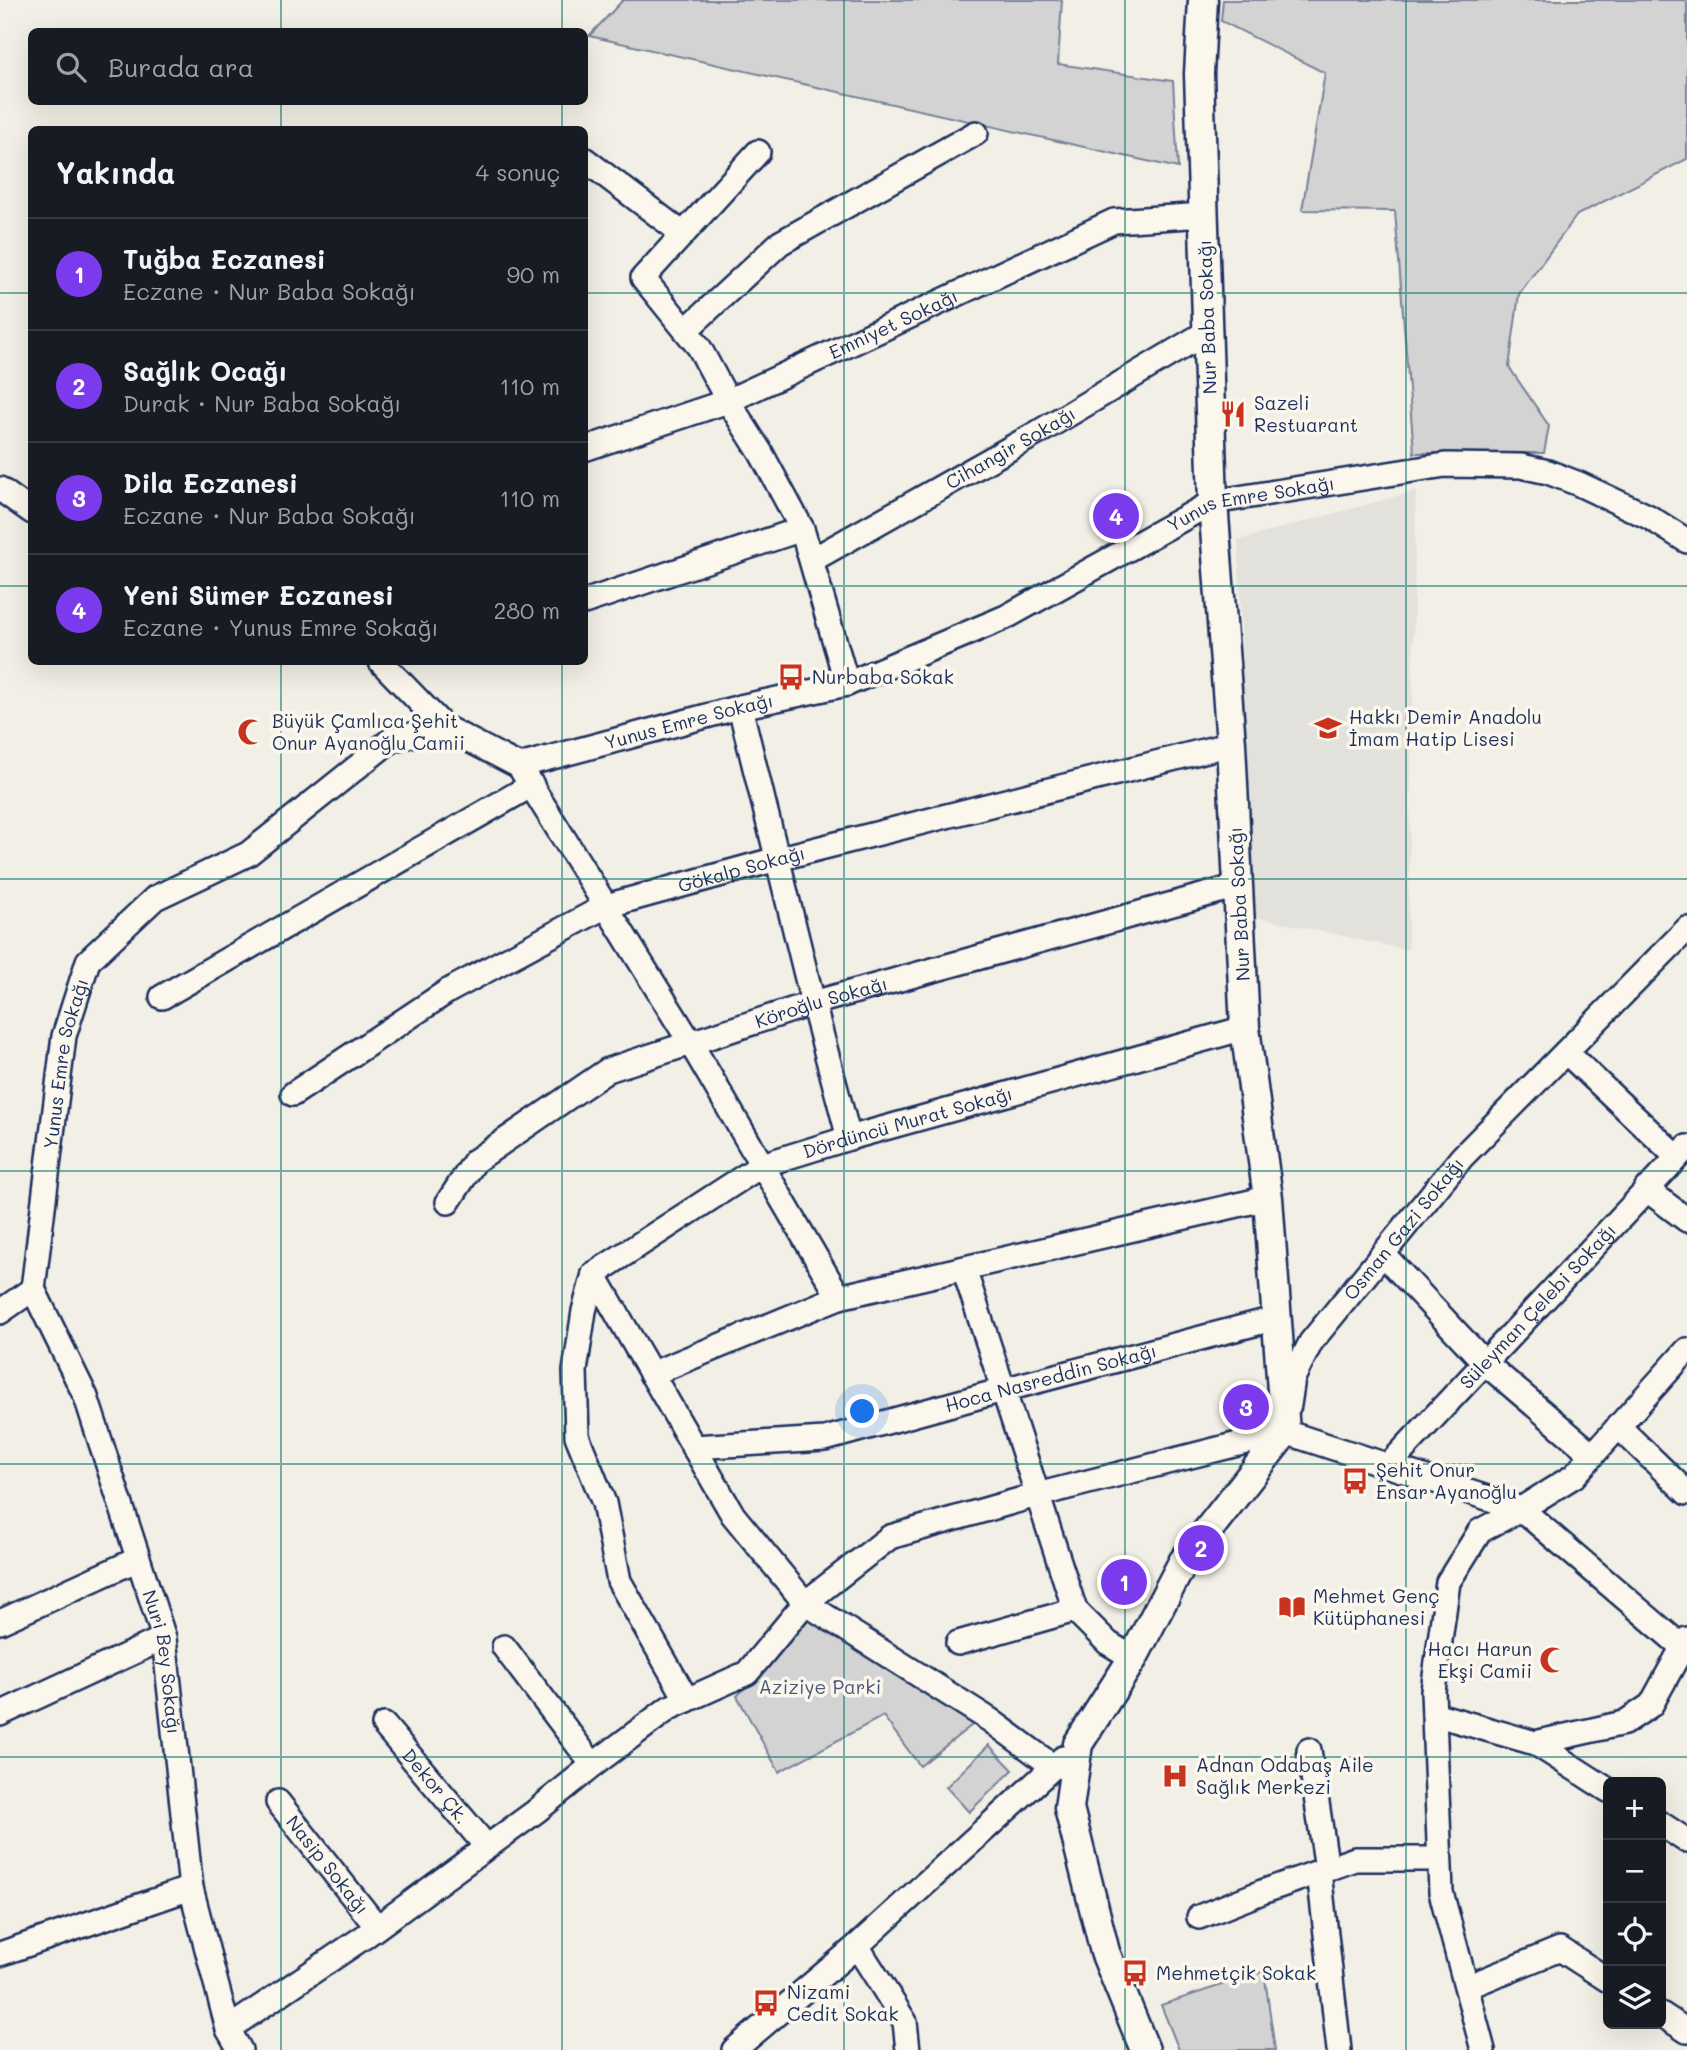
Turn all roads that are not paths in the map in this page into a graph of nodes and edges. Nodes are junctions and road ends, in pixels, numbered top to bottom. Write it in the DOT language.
graph roads {
  1 [pos="1203,0"];
  2 [pos="976,133"];
  3 [pos="758,152"];
  4 [pos="588,162"];
  5 [pos="1204,215"];
  6 [pos="683,234"];
  7 [pos="686,330"];
  8 [pos="1207,332"];
  9 [pos="728,401"];
  10 [pos="588,448"];
  11 [pos="0,489"];
  12 [pos="1213,502"];
  13 [pos="28,509"];
  14 [pos="802,529"];
  15 [pos="1687,541"];
  16 [pos="812,560"];
  17 [pos="588,601"];
  18 [pos="392,665"];
  19 [pos="848,684"];
  20 [pos="740,707"];
  21 [pos="444,727"];
  22 [pos="1231,744"];
  23 [pos="519,765"];
  24 [pos="532,785"];
  25 [pos="777,859"];
  26 [pos="1238,886"];
  27 [pos="606,906"];
  28 [pos="1687,929"];
  29 [pos="162,997"];
  30 [pos="813,1003"];
  31 [pos="1245,1028"];
  32 [pos="690,1042"];
  33 [pos="1566,1052"];
  34 [pos="293,1094"];
  35 [pos="849,1138"];
  36 [pos="1682,1152"];
  37 [pos="762,1165"];
  38 [pos="1646,1189"];
  39 [pos="1268,1198"];
  40 [pos="448,1202"];
  41 [pos="1687,1220"];
  42 [pos="1383,1254"];
  43 [pos="964,1269"];
  44 [pos="594,1274"];
  45 [pos="33,1289"];
  46 [pos="839,1297"];
  47 [pos="0,1312"];
  48 [pos="1277,1318"];
  49 [pos="1687,1350"];
  50 [pos="1485,1363"];
  51 [pos="651,1374"];
  52 [pos="1003,1390"];
  53 [pos="1618,1426"];
  54 [pos="1285,1432"];
  55 [pos="693,1447"];
  56 [pos="1593,1455"];
  57 [pos="1388,1466"];
  58 [pos="1687,1493"];
  59 [pos="1037,1494"];
  60 [pos="1521,1509"];
  61 [pos="138,1559"];
  62 [pos="805,1603"];
  63 [pos="1075,1610"];
  64 [pos="0,1622"];
  65 [pos="164,1638"];
  66 [pos="958,1643"];
  67 [pos="1685,1646"];
  68 [pos="503,1647"];
  69 [pos="1133,1658"];
  70 [pos="687,1700"];
  71 [pos="0,1714"];
  72 [pos="1434,1714"];
  73 [pos="384,1725"];
  74 [pos="1535,1742"];
  75 [pos="1078,1744"];
  76 [pos="1309,1750"];
  77 [pos="593,1765"];
  78 [pos="1054,1767"];
  79 [pos="1603,1787"];
  80 [pos="278,1802"];
  81 [pos="1666,1827"];
  82 [pos="1687,1841"];
  83 [pos="487,1847"];
  84 [pos="1439,1859"];
  85 [pos="1323,1870"];
  86 [pos="191,1888"];
  87 [pos="1199,1917"];
  88 [pos="377,1927"];
  89 [pos="857,1946"];
  90 [pos="0,1954"];
  91 [pos="1603,1977"];
  92 [pos="1467,1987"];
  93 [pos="1666,2017"];
  94 [pos="228,2029"];
  95 [pos="1687,2031"];
  96 [pos="240,2050"];
  97 [pos="734,2050"];
  98 [pos="908,2050"];
  99 [pos="1145,2050"];
  100 [pos="1339,2050"];
  101 [pos="1483,2050"];
  1 -- 5 [label="main road, Nur Baba Sokağı"];
  2 -- 7 [label="street"];
  3 -- 6 [label="street"];
  4 -- 6 [label="street"];
  5 -- 8 [label="main road, Nur Baba Sokağı"];
  5 -- 9 [label="street, Emniyet Sokağı"];
  6 -- 7 [label="street"];
  7 -- 9 [label="street"];
  8 -- 12 [label="main road, Nur Baba Sokağı"];
  8 -- 16 [label="street, Cihangir Sokağı"];
  9 -- 10 [label="street, Emniyet Sokağı"];
  9 -- 14 [label="street"];
  11 -- 13 [label="street"];
  12 -- 15 [label="street, Yunus Emre Sokağı"];
  12 -- 19 [label="street, Yunus Emre Sokağı"];
  12 -- 22 [label="main road, Nur Baba Sokağı"];
  14 -- 16 [label="street"];
  14 -- 17 [label="street"];
  16 -- 19 [label="street"];
  18 -- 21 [label="street"];
  19 -- 20 [label="street, Yunus Emre Sokağı"];
  20 -- 23 [label="street, Yunus Emre Sokağı"];
  20 -- 25 [label="street"];
  21 -- 23 [label="street"];
  21 -- 45 [label="street, Yunus Emre Sokağı"];
  22 -- 25 [label="street, Gökalp Sokağı"];
  22 -- 26 [label="main road, Nur Baba Sokağı"];
  23 -- 24 [label="street"];
  24 -- 27 [label="street"];
  24 -- 29 [label="street"];
  25 -- 27 [label="street, Gökalp Sokağı"];
  25 -- 30 [label="street"];
  26 -- 30 [label="street, Köroğlu Sokağı"];
  26 -- 31 [label="main road, Nur Baba Sokağı"];
  27 -- 32 [label="street"];
  27 -- 34 [label="street, Gökalp Sokağı"];
  28 -- 33 [label="street, Osman Gazi Sokağı"];
  30 -- 32 [label="street, Köroğlu Sokağı"];
  30 -- 35 [label="street"];
  31 -- 35 [label="street, Dördüncü Murat Sokağı"];
  31 -- 39 [label="main road, Nur Baba Sokağı"];
  32 -- 37 [label="street"];
  32 -- 40 [label="street, Köroğlu Sokağı"];
  33 -- 36 [label="street"];
  33 -- 42 [label="street, Osman Gazi Sokağı"];
  35 -- 37 [label="street, Dördüncü Murat Sokağı"];
  36 -- 38 [label="street, Süleyman Çelebi Sokağı"];
  37 -- 44 [label="street, Dördüncü Murat Sokağı"];
  37 -- 46 [label="street"];
  38 -- 41 [label="street"];
  38 -- 50 [label="street, Süleyman Çelebi Sokağı"];
  39 -- 43 [label="street"];
  39 -- 48 [label="main road, Nur Baba Sokağı"];
  42 -- 50 [label="street"];
  42 -- 54 [label="street, Osman Gazi Sokağı"];
  43 -- 46 [label="street"];
  43 -- 52 [label="street"];
  44 -- 51 [label="street"];
  44 -- 70 [label="street"];
  45 -- 47 [label="street"];
  45 -- 61 [label="street, Nuri Bey Sokağı"];
  46 -- 51 [label="street"];
  48 -- 52 [label="street, Hoca Nasreddin Sokağı"];
  48 -- 54 [label="main road, Nur Baba Sokağı"];
  49 -- 53 [label="street"];
  50 -- 56 [label="street"];
  50 -- 57 [label="street, Süleyman Çelebi Sokağı"];
  51 -- 55 [label="street"];
  52 -- 55 [label="street, Hoca Nasreddin Sokağı"];
  52 -- 59 [label="street"];
  53 -- 56 [label="street"];
  53 -- 58 [label="street"];
  54 -- 57 [label="street"];
  54 -- 59 [label="street"];
  54 -- 69 [label="main road"];
  55 -- 62 [label="street"];
  56 -- 60 [label="street"];
  57 -- 60 [label="street"];
  59 -- 62 [label="street"];
  59 -- 63 [label="street"];
  60 -- 67 [label="street"];
  60 -- 72 [label="street"];
  61 -- 64 [label="street"];
  61 -- 65 [label="street, Nuri Bey Sokağı"];
  62 -- 70 [label="street"];
  62 -- 78 [label="street"];
  63 -- 66 [label="street"];
  63 -- 69 [label="street"];
  65 -- 71 [label="street"];
  65 -- 86 [label="street, Nuri Bey Sokağı"];
  67 -- 74 [label="street"];
  68 -- 77 [label="street"];
  69 -- 75 [label="main road"];
  70 -- 77 [label="street"];
  72 -- 74 [label="street"];
  72 -- 84 [label="street"];
  73 -- 83 [label="street, Dekor Çk."];
  74 -- 79 [label="street"];
  75 -- 78 [label="street"];
  75 -- 99 [label="main road"];
  76 -- 85 [label="street"];
  77 -- 83 [label="street"];
  78 -- 89 [label="street"];
  80 -- 88 [label="street, Nasip Sokağı"];
  81 -- 82 [label="street"];
  83 -- 88 [label="street"];
  84 -- 85 [label="street"];
  84 -- 92 [label="street"];
  85 -- 87 [label="street"];
  85 -- 100 [label="street"];
  86 -- 90 [label="street"];
  86 -- 94 [label="street, Nuri Bey Sokağı"];
  88 -- 94 [label="street"];
  89 -- 97 [label="street"];
  89 -- 98 [label="street"];
  91 -- 92 [label="street"];
  92 -- 101 [label="street"];
  93 -- 95 [label="street"];
  94 -- 96 [label="street, Nuri Bey Sokağı"];
}
